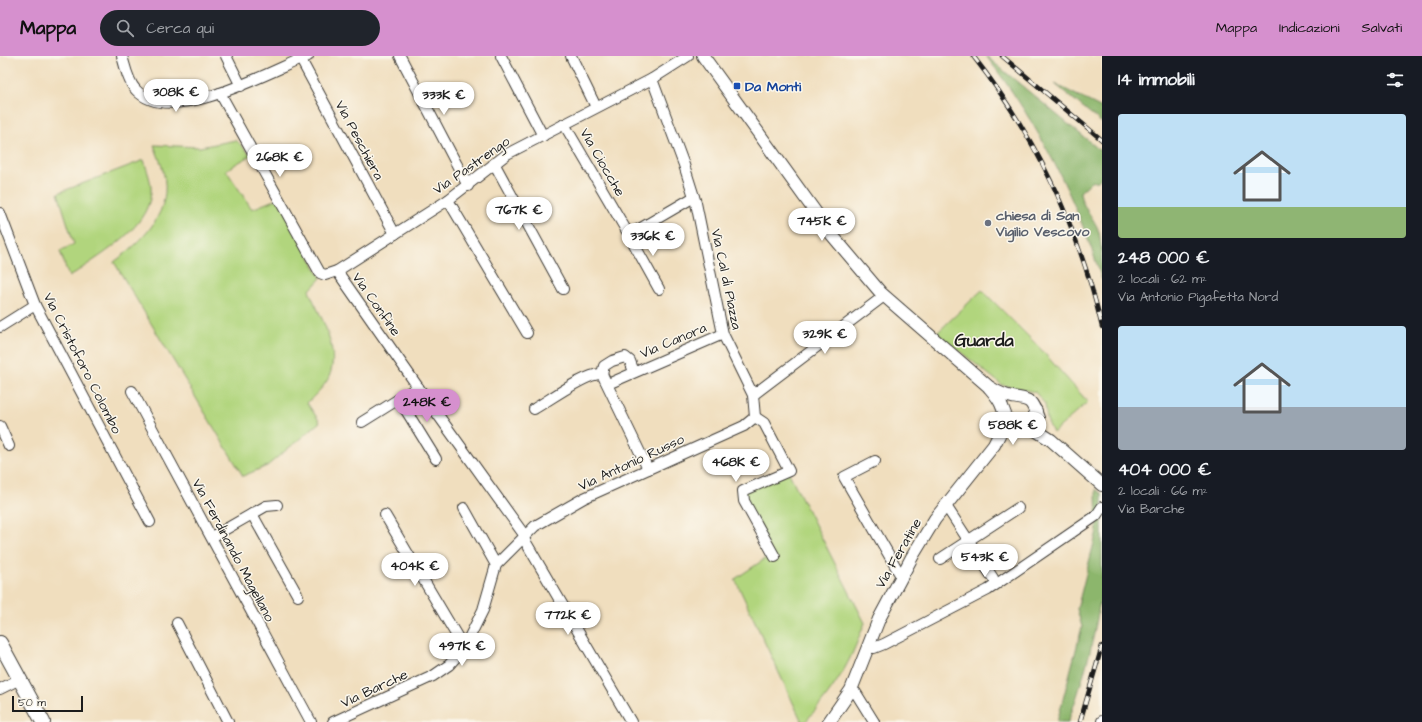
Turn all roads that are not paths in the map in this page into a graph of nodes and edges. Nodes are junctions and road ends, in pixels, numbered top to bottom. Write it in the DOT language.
graph roads {
  1 [pos="122,56"];
  2 [pos="226,56"];
  3 [pos="400,56"];
  4 [pos="501,56"];
  5 [pos="571,56"];
  6 [pos="688,56"];
  7 [pos="704,56"];
  8 [pos="303,57"];
  9 [pos="652,80"];
  10 [pos="241,86"];
  11 [pos="220,93"];
  12 [pos="596,107"];
  13 [pos="564,124"];
  14 [pos="543,136"];
  15 [pos="494,163"];
  16 [pos="468,186"];
  17 [pos="694,197"];
  18 [pos="448,200"];
  19 [pos="0,213"];
  20 [pos="395,234"];
  21 [pos="629,235"];
  22 [pos="337,271"];
  23 [pos="562,289"];
  24 [pos="659,289"];
  25 [pos="884,296"];
  26 [pos="35,305"];
  27 [pos="0,327"];
  28 [pos="527,333"];
  29 [pos="723,334"];
  30 [pos="634,372"];
  31 [pos="602,374"];
  32 [pos="608,384"];
  33 [pos="988,386"];
  34 [pos="418,387"];
  35 [pos="132,391"];
  36 [pos="753,395"];
  37 [pos="1020,398"];
  38 [pos="399,399"];
  39 [pos="534,409"];
  40 [pos="1036,412"];
  41 [pos="755,417"];
  42 [pos="1006,417"];
  43 [pos="362,422"];
  44 [pos="0,426"];
  45 [pos="1024,427"];
  46 [pos="1051,440"];
  47 [pos="994,445"];
  48 [pos="9,446"];
  49 [pos="436,459"];
  50 [pos="875,461"];
  51 [pos="648,469"];
  52 [pos="1102,485"];
  53 [pos="277,505"];
  54 [pos="946,506"];
  55 [pos="1102,507"];
  56 [pos="464,508"];
  57 [pos="1018,508"];
  58 [pos="252,514"];
  59 [pos="385,515"];
  60 [pos="150,522"];
  61 [pos="212,537"];
  62 [pos="525,537"];
  63 [pos="968,540"];
  64 [pos="775,557"];
  65 [pos="940,559"];
  66 [pos="496,565"];
  67 [pos="901,576"];
  68 [pos="993,578"];
  69 [pos="298,596"];
  70 [pos="176,623"];
  71 [pos="0,643"];
  72 [pos="869,647"];
  73 [pos="464,648"];
  74 [pos="20,679"];
  75 [pos="0,689"];
  76 [pos="851,690"];
  77 [pos="339,721"];
  78 [pos="43,722"];
  79 [pos="228,722"];
  80 [pos="311,722"];
  81 [pos="631,722"];
  82 [pos="829,722"];
  83 [pos="874,722"];
  1 -- 11 [label="street"];
  2 -- 10 [label="street"];
  3 -- 16 [label="street"];
  4 -- 14 [label="street"];
  5 -- 12 [label="street"];
  6 -- 9 [label="street, Via Pastrengo"];
  7 -- 25 [label="street"];
  8 -- 10 [label="street"];
  8 -- 20 [label="street, Via Peschiera"];
  9 -- 12 [label="street, Via Pastrengo"];
  9 -- 17 [label="street, Via Cal di Piazza"];
  10 -- 11 [label="street"];
  11 -- 22 [label="street, Via Confine"];
  12 -- 13 [label="street, Via Pastrengo"];
  13 -- 14 [label="street, Via Pastrengo"];
  13 -- 21 [label="street, Via Ciocche"];
  14 -- 15 [label="street, Via Pastrengo"];
  15 -- 16 [label="street, Via Pastrengo"];
  15 -- 23 [label="street"];
  16 -- 18 [label="street, Via Pastrengo"];
  17 -- 21 [label="street"];
  17 -- 29 [label="street, Via Cal di Piazza"];
  18 -- 20 [label="street, Via Pastrengo"];
  18 -- 28 [label="street"];
  19 -- 26 [label="street, Via Cristoforo Colombo"];
  20 -- 22 [label="street, Via Pastrengo"];
  21 -- 24 [label="street, Via Ciocche"];
  22 -- 34 [label="street, Via Confine"];
  25 -- 33 [label="street"];
  25 -- 36 [label="street"];
  26 -- 27 [label="street"];
  26 -- 60 [label="street, Via Cristoforo Colombo"];
  29 -- 30 [label="street, Via Canora"];
  29 -- 36 [label="street, Via Cal di Piazza"];
  30 -- 31 [label="street, Via Canora"];
  30 -- 32 [label="street, Via Canora"];
  31 -- 32 [label="street"];
  31 -- 39 [label="street"];
  32 -- 51 [label="street"];
  33 -- 37 [label="street"];
  33 -- 42 [label="street"];
  34 -- 38 [label="street"];
  34 -- 62 [label="street, Via Confine"];
  35 -- 61 [label="street, Via Ferdinando Magellano"];
  36 -- 41 [label="street, Via Cal di Piazza"];
  37 -- 40 [label="street"];
  37 -- 42 [label="street"];
  38 -- 43 [label="street"];
  38 -- 49 [label="street"];
  40 -- 45 [label="street"];
  40 -- 46 [label="street"];
  41 -- 51 [label="street, Via Antonio Russo"];
  41 -- 64 [label="street"];
  42 -- 45 [label="street"];
  42 -- 47 [label="street, Via Feratine"];
  44 -- 48 [label="street"];
  45 -- 46 [label="street"];
  45 -- 47 [label="street, Via Feratine"];
  46 -- 52 [label="street"];
  47 -- 54 [label="street, Via Feratine"];
  50 -- 67 [label="street"];
  51 -- 62 [label="street, Via Antonio Russo"];
  53 -- 58 [label="street"];
  54 -- 63 [label="street"];
  54 -- 67 [label="street, Via Feratine"];
  55 -- 72 [label="street"];
  56 -- 66 [label="street"];
  57 -- 63 [label="street"];
  58 -- 61 [label="street"];
  58 -- 69 [label="street"];
  59 -- 73 [label="street"];
  61 -- 80 [label="street, Via Ferdinando Magellano"];
  62 -- 66 [label="street"];
  62 -- 81 [label="street, Via Confine"];
  63 -- 65 [label="street"];
  63 -- 68 [label="street"];
  66 -- 73 [label="street, Via Barche"];
  67 -- 72 [label="street, Via Feratine"];
  70 -- 79 [label="street"];
  71 -- 74 [label="main road"];
  72 -- 76 [label="street, Via Feratine"];
  73 -- 77 [label="street, Via Barche"];
  74 -- 75 [label="street"];
  74 -- 78 [label="main road"];
  76 -- 82 [label="street, Via Feratine"];
  76 -- 83 [label="street"];
}
